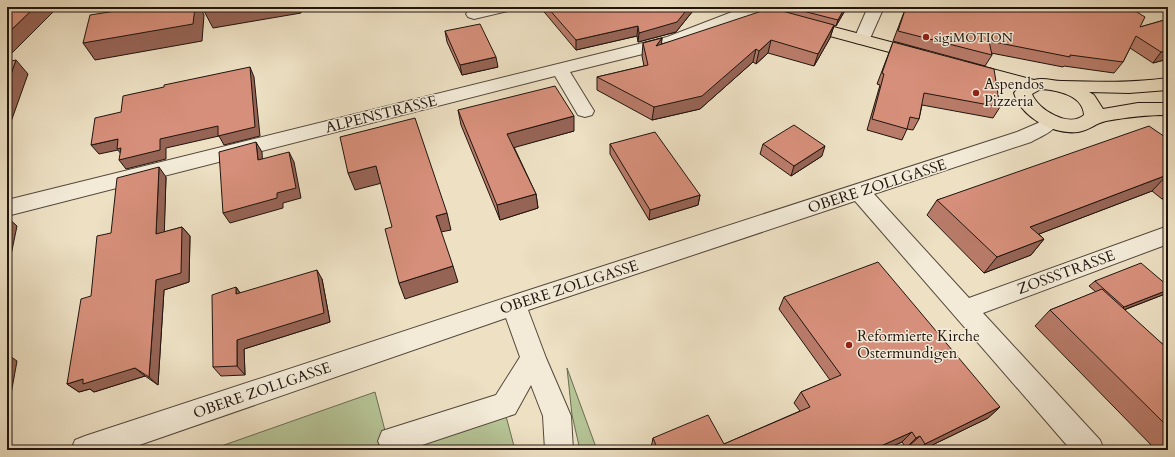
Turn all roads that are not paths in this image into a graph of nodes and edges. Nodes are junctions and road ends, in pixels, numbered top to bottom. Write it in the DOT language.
graph roads {
  1 [pos="506,7"];
  2 [pos="876,7"];
  3 [pos="745,9"];
  4 [pos="474,14"];
  5 [pos="862,39"];
  6 [pos="559,69"];
  7 [pos="1168,84"];
  8 [pos="1032,85"];
  9 [pos="1060,86"];
  10 [pos="1168,108"];
  11 [pos="585,111"];
  12 [pos="1094,117"];
  13 [pos="1051,121"];
  14 [pos="859,192"];
  15 [pos="7,208"];
  16 [pos="1168,235"];
  17 [pos="514,305"];
  18 [pos="964,310"];
  19 [pos="533,358"];
  20 [pos="392,441"];
  21 [pos="85,450"];
  22 [pos="559,450"];
  23 [pos="1090,450"];
  1 -- 4 [label="street"];
  2 -- 5 [label="street"];
  3 -- 5 [label="main road"];
  3 -- 6 [label="street, ALPENSTRASSE"];
  5 -- 8 [label="main road"];
  6 -- 11 [label="street"];
  6 -- 15 [label="street, ALPENSTRASSE"];
  7 -- 9 [label="main road"];
  8 -- 9 [label="main road"];
  8 -- 13 [label="main road"];
  9 -- 12 [label="main road"];
  10 -- 12 [label="main road"];
  12 -- 13 [label="main road"];
  13 -- 14 [label="street, OBERE ZOLLGASSE"];
  14 -- 17 [label="street, OBERE ZOLLGASSE"];
  14 -- 18 [label="street"];
  16 -- 18 [label="street, ZOSSSTRASSE"];
  17 -- 19 [label="street"];
  17 -- 21 [label="street, OBERE ZOLLGASSE"];
  18 -- 23 [label="street"];
  19 -- 20 [label="street"];
  19 -- 22 [label="street"];
}
